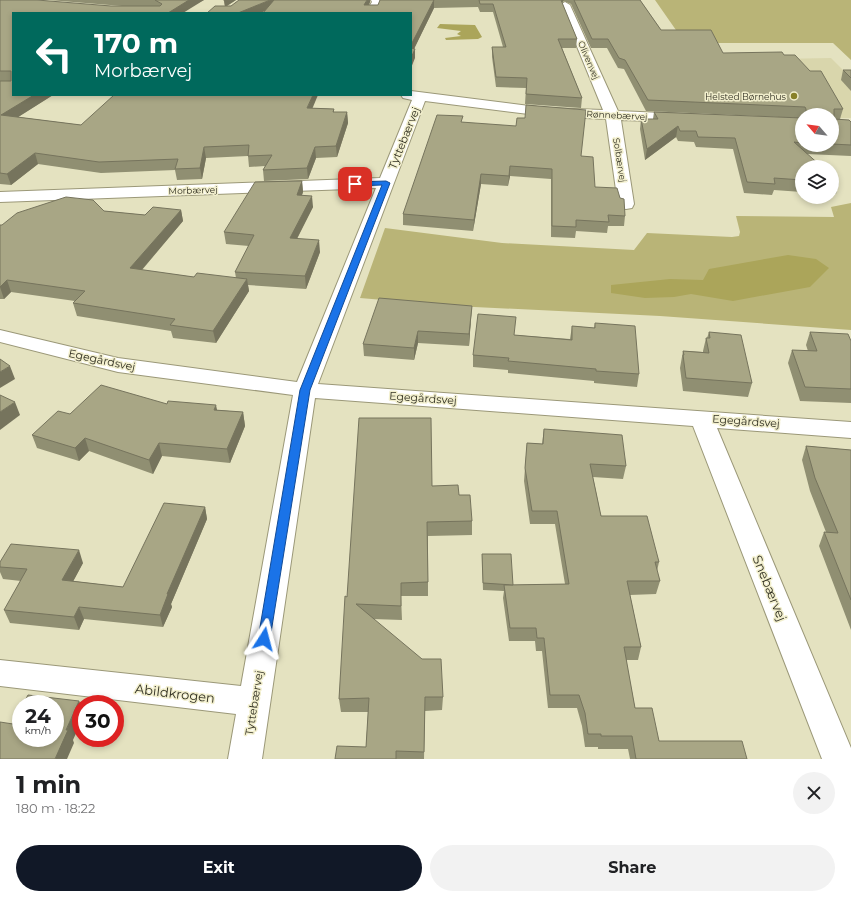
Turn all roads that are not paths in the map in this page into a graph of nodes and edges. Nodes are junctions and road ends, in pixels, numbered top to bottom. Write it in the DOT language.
graph roads {
  1 [pos="376,0"];
  2 [pos="565,5"];
  3 [pos="372,12"];
  4 [pos="414,96"];
  5 [pos="613,116"];
  6 [pos="700,119"];
  7 [pos="386,183"];
  8 [pos="0,197"];
  9 [pos="626,204"];
  10 [pos="0,336"];
  11 [pos="305,390"];
  12 [pos="701,418"];
  13 [pos="851,430"];
  14 [pos="0,673"];
  15 [pos="254,702"];
  16 [pos="245,759"];
  17 [pos="839,759"];
  1 -- 3 [label="street"];
  2 -- 5 [label="street, Olivenvej"];
  4 -- 5 [label="street, Rønnebærvej"];
  4 -- 7 [label="street, Tyttebærvej"];
  5 -- 6 [label="street, Rønnebærvej"];
  5 -- 9 [label="street, Solbærvej"];
  7 -- 8 [label="street, Morbærvej"];
  7 -- 11 [label="street, Tyttebærvej"];
  10 -- 11 [label="street, Egegårdsvej"];
  11 -- 12 [label="street, Egegårdsvej"];
  11 -- 15 [label="street, Tyttebærvej"];
  12 -- 13 [label="street, Egegårdsvej"];
  12 -- 17 [label="street, Snebærvej"];
  14 -- 15 [label="street, Abildkrogen"];
  15 -- 16 [label="street, Tyttebærvej"];
}
